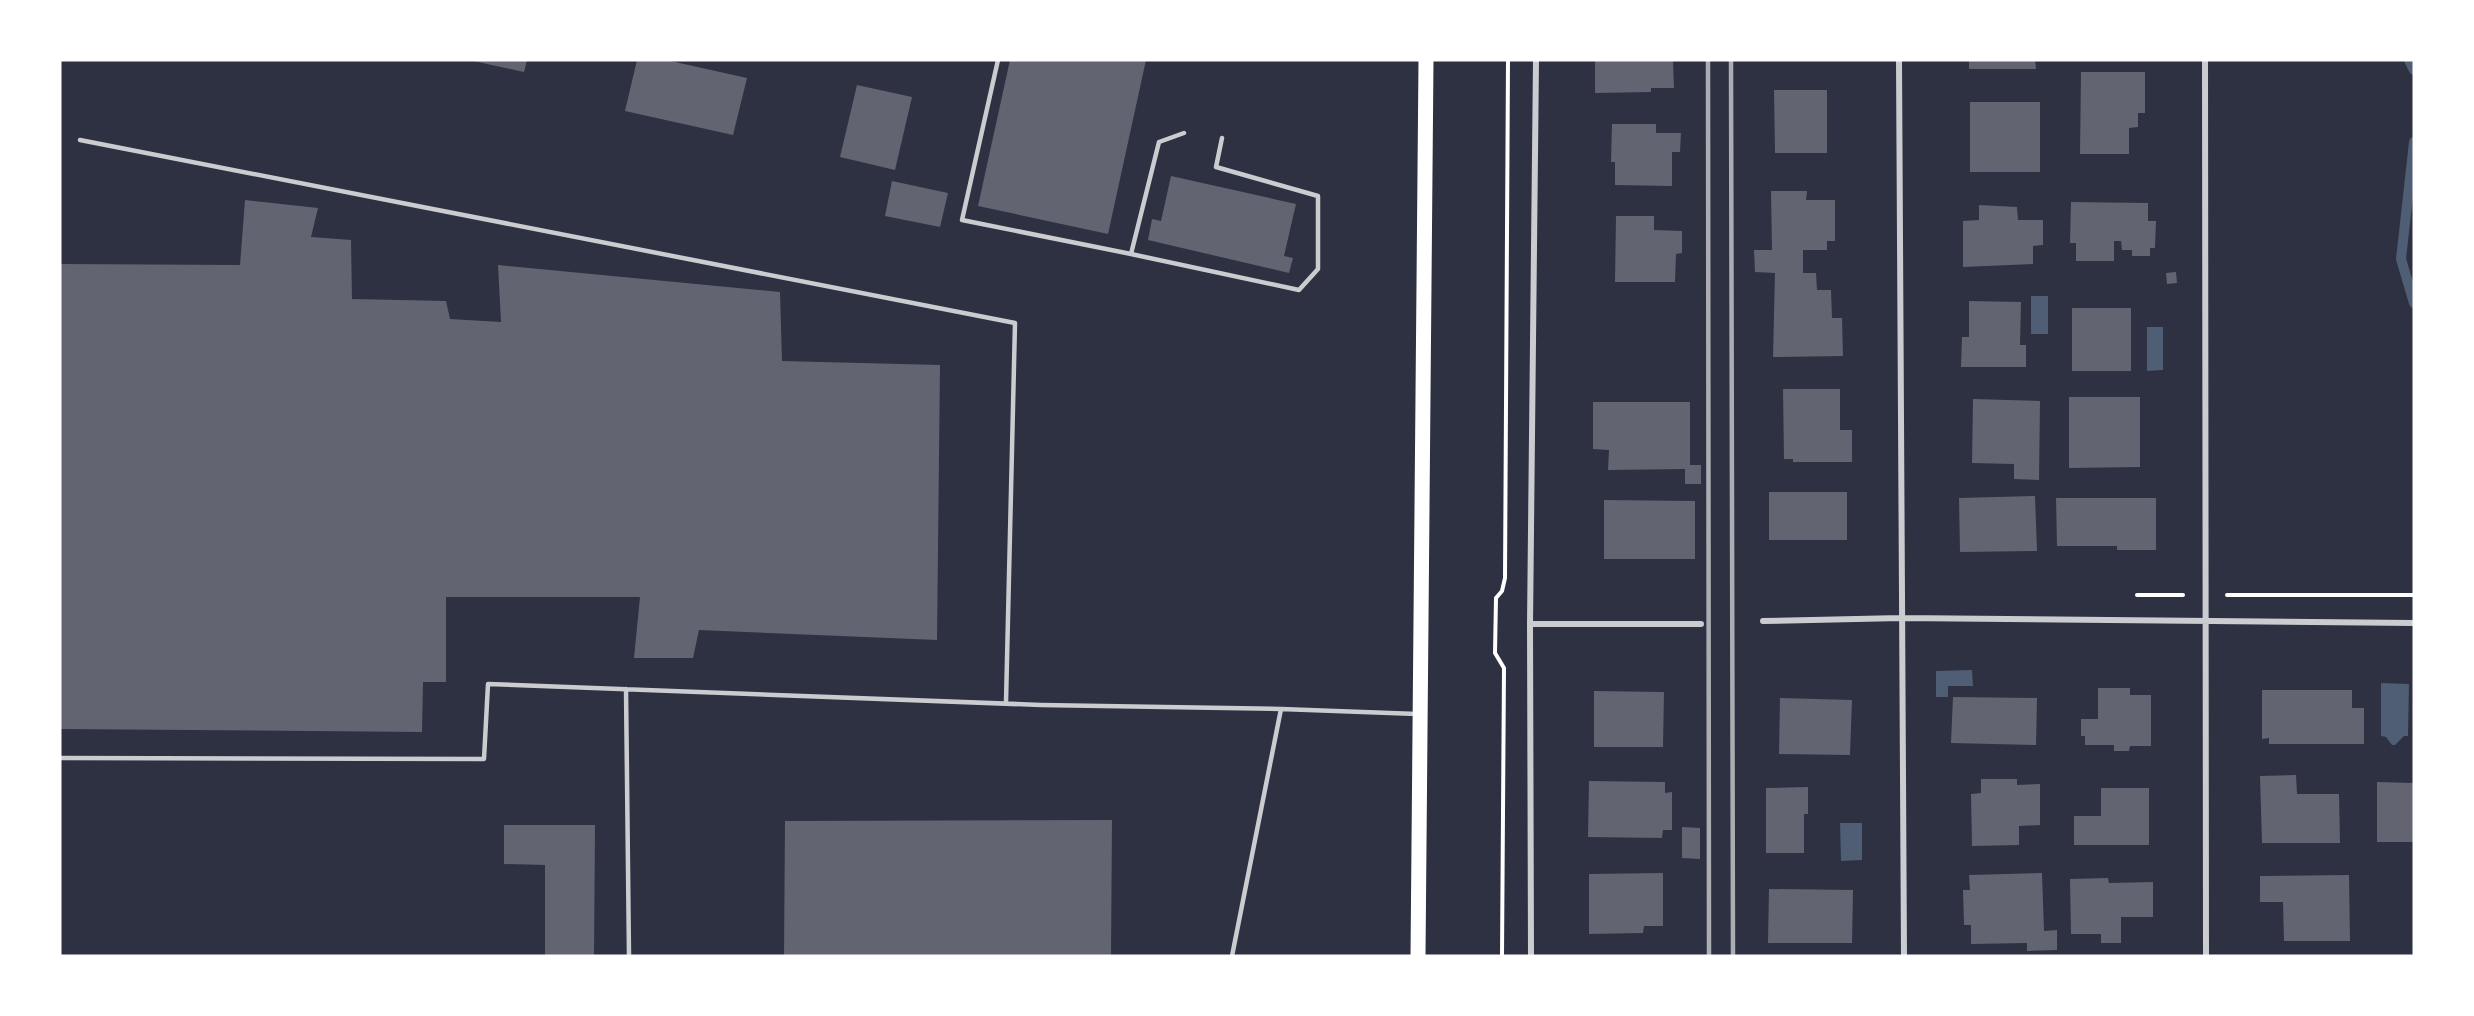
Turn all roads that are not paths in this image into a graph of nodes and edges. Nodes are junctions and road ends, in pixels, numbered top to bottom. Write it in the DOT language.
graph roads {
  1 [pos="998,60"];
  2 [pos="1426,60"];
  3 [pos="1536,60"];
  4 [pos="1899,60"];
  5 [pos="2205,60"];
  6 [pos="1184,133"];
  7 [pos="1222,138"];
  8 [pos="80,140"];
  9 [pos="1131,254"];
  10 [pos="1901,618"];
  11 [pos="1763,621"];
  12 [pos="2205,621"];
  13 [pos="2414,623"];
  14 [pos="1530,624"];
  15 [pos="1701,624"];
  16 [pos="626,689"];
  17 [pos="1006,702"];
  18 [pos="1281,708"];
  19 [pos="1419,714"];
  20 [pos="60,758"];
  21 [pos="1417,954"];
  22 [pos="629,956"];
  23 [pos="1232,956"];
  24 [pos="1531,956"];
  25 [pos="1904,956"];
  26 [pos="2206,956"];
  1 -- 9 [label="lane"];
  2 -- 19 [label="main road"];
  3 -- 14 [label="street"];
  4 -- 10 [label="street"];
  5 -- 12 [label="street"];
  6 -- 9 [label="lane"];
  7 -- 9 [label="lane"];
  8 -- 17 [label="lane"];
  10 -- 11 [label="street"];
  10 -- 12 [label="street"];
  10 -- 25 [label="street"];
  12 -- 13 [label="street"];
  12 -- 26 [label="street"];
  14 -- 15 [label="street"];
  14 -- 24 [label="street"];
  16 -- 17 [label="lane"];
  16 -- 20 [label="lane"];
  16 -- 22 [label="lane"];
  17 -- 18 [label="lane"];
  18 -- 19 [label="lane"];
  18 -- 23 [label="lane"];
  19 -- 21 [label="main road"];
}
